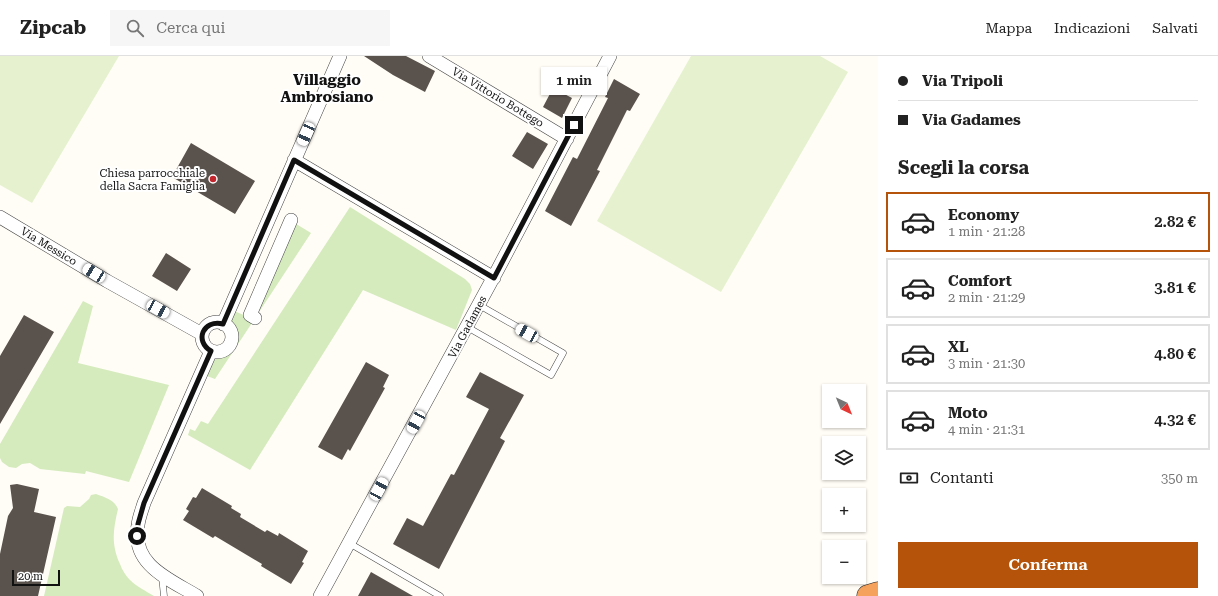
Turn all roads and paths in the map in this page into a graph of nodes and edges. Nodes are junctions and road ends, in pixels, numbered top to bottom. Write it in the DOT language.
graph roads {
  1 [pos="340,56"];
  2 [pos="429,56"];
  3 [pos="610,56"];
  4 [pos="567,139"];
  5 [pos="294,160"];
  6 [pos="0,217"];
  7 [pos="291,220"];
  8 [pos="494,278"];
  9 [pos="478,305"];
  10 [pos="255,318"];
  11 [pos="223,324"];
  12 [pos="467,327"];
  13 [pos="202,334"];
  14 [pos="211,351"];
  15 [pos="349,543"];
  16 [pos="162,575"];
  17 [pos="878,593"];
  18 [pos="164,596"];
  19 [pos="197,596"];
  20 [pos="320,596"];
  21 [pos="440,596"];
  22 [pos="868,596"];
  1 -- 5 [label="street"];
  2 -- 4 [label="street, Via Vittorio Bottego"];
  3 -- 4 [label="street, Via Gadames"];
  4 -- 8 [label="street, Via Gadames"];
  5 -- 8 [label="street"];
  5 -- 11 [label="street"];
  6 -- 13 [label="street, Via Messico"];
  7 -- 10 [label="street"];
  8 -- 9 [label="street, Via Gadames"];
  9 -- 12 [label="street, Via Gadames"];
  9 -- 12 [label="lane"];
  11 -- 13 [label="street"];
  11 -- 14 [label="street"];
  12 -- 15 [label="street, Via Gadames"];
  13 -- 14 [label="street"];
  14 -- 16 [label="street"];
  15 -- 20 [label="street, Via Gadames"];
  15 -- 21 [label="lane"];
  16 -- 18 [label="lane"];
  16 -- 19 [label="street"];
  17 -- 22 [label="highway"];
}
